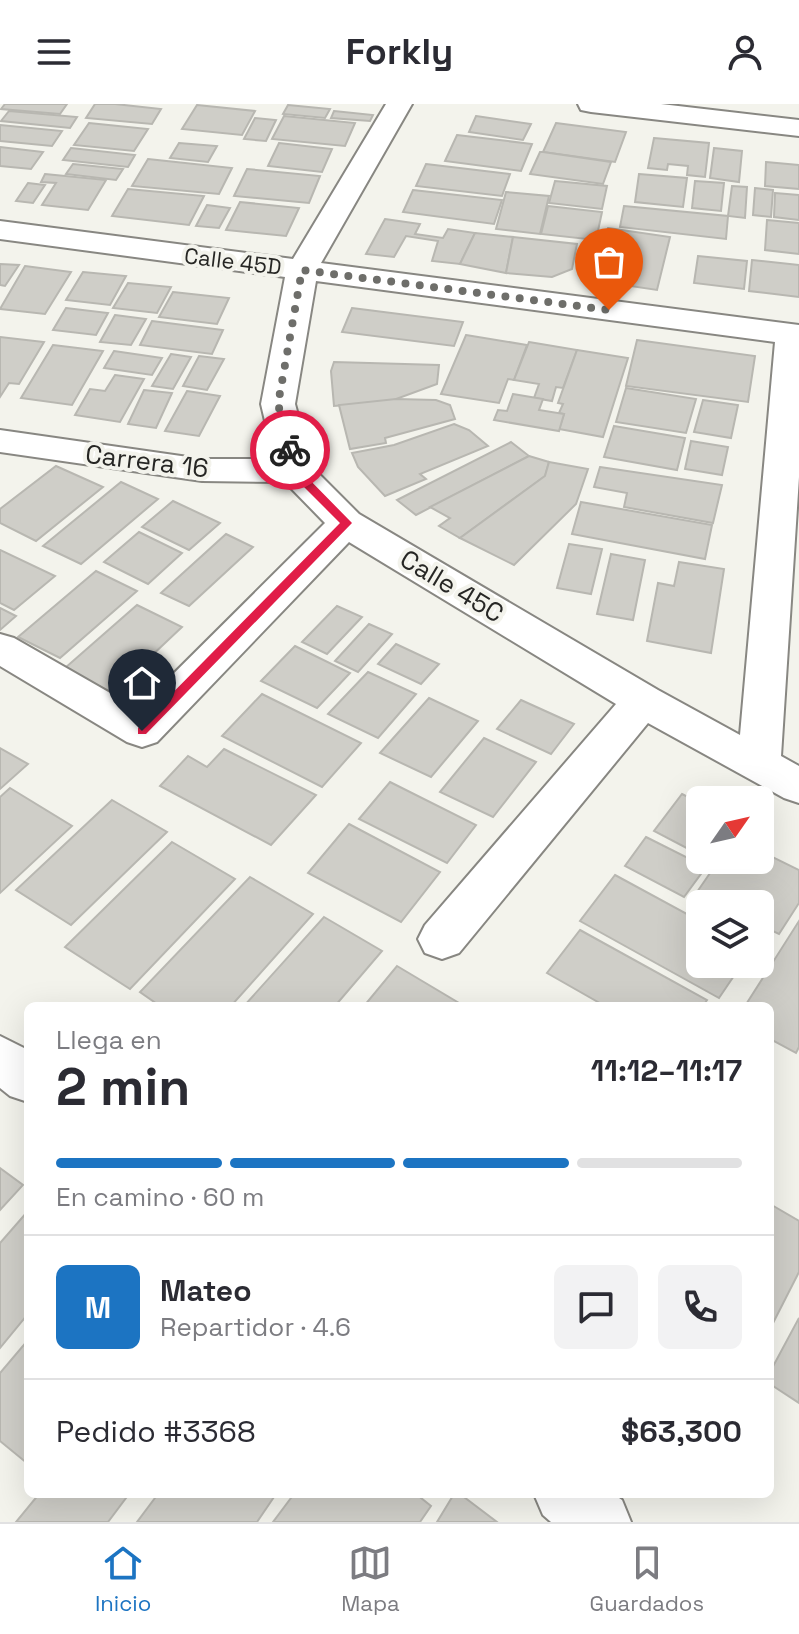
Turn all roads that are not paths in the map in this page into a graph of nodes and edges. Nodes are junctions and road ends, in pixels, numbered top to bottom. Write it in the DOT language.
graph roads {
  1 [pos="399,104"];
  2 [pos="591,104"];
  3 [pos="799,128"];
  4 [pos="0,230"];
  5 [pos="302,270"];
  6 [pos="795,335"];
  7 [pos="8,449"];
  8 [pos="295,471"];
  9 [pos="346,523"];
  10 [pos="0,648"];
  11 [pos="643,701"];
  12 [pos="759,764"];
  13 [pos="799,786"];
  14 [pos="442,939"];
  15 [pos="0,1058"];
  16 [pos="24,1077"];
  17 [pos="569,1498"];
  18 [pos="600,1522"];
  1 -- 5 [label="street"];
  2 -- 3 [label="street"];
  4 -- 5 [label="street, Calle 45D"];
  5 -- 6 [label="street, Calle 45D"];
  5 -- 8 [label="street"];
  6 -- 12 [label="street"];
  7 -- 8 [label="street, Carrera 16"];
  8 -- 9 [label="street, Calle 45C"];
  9 -- 10 [label="street"];
  9 -- 11 [label="street, Calle 45C"];
  11 -- 12 [label="street, Calle 45C"];
  11 -- 14 [label="street"];
  12 -- 13 [label="street, Calle 45C"];
  15 -- 16 [label="street"];
  17 -- 18 [label="street"];
}
